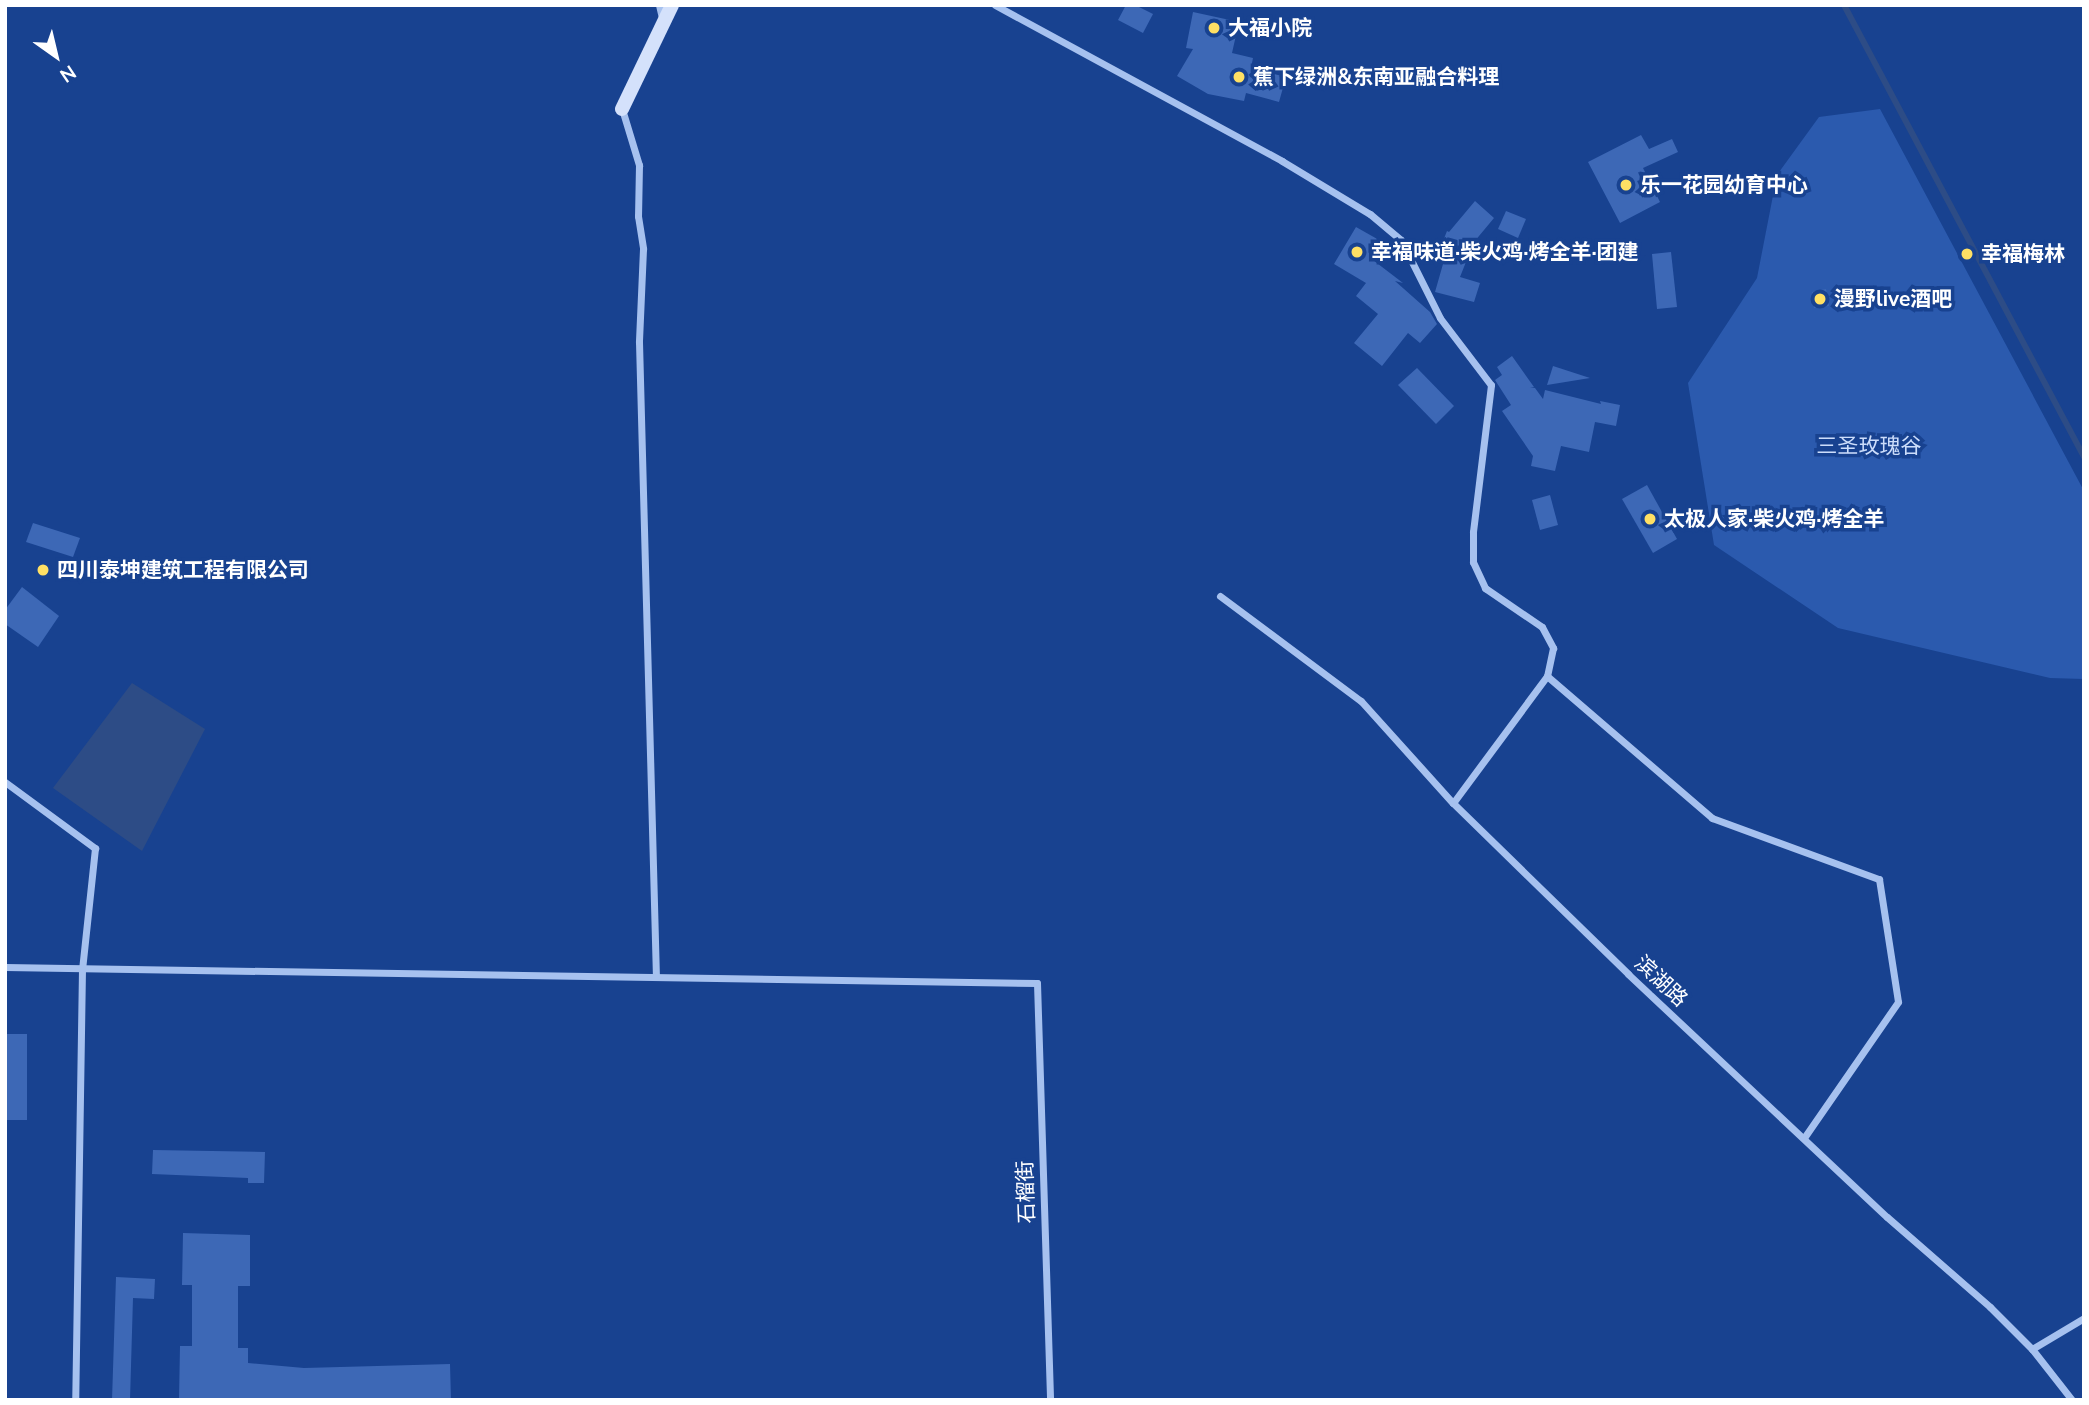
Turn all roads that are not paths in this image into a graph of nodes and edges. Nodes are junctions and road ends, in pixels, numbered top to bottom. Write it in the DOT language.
graph roads {
  1 [pos="659,5"];
  2 [pos="672,5"];
  3 [pos="995,5"];
  4 [pos="663,22"];
  5 [pos="622,109"];
  6 [pos="1220,596"];
  7 [pos="1547,676"];
  8 [pos="5,782"];
  9 [pos="1453,803"];
  10 [pos="5,967"];
  11 [pos="82,969"];
  12 [pos="656,977"];
  13 [pos="1804,1138"];
  14 [pos="2084,1318"];
  15 [pos="2032,1349"];
  16 [pos="75,1400"];
  17 [pos="1050,1400"];
  18 [pos="2071,1400"];
  1 -- 4 [label="street"];
  2 -- 4 [label="street"];
  3 -- 7 [label="street"];
  4 -- 5 [label="street"];
  5 -- 12 [label="street"];
  6 -- 9 [label="street, 滨湖路"];
  7 -- 9 [label="street"];
  7 -- 13 [label="street"];
  8 -- 11 [label="street"];
  9 -- 13 [label="street, 滨湖路"];
  10 -- 11 [label="street"];
  11 -- 12 [label="street"];
  11 -- 16 [label="street"];
  12 -- 17 [label="street, 石榴街"];
  13 -- 15 [label="street, 滨湖路"];
  14 -- 15 [label="street"];
  15 -- 18 [label="street, 滨湖路"];
}
